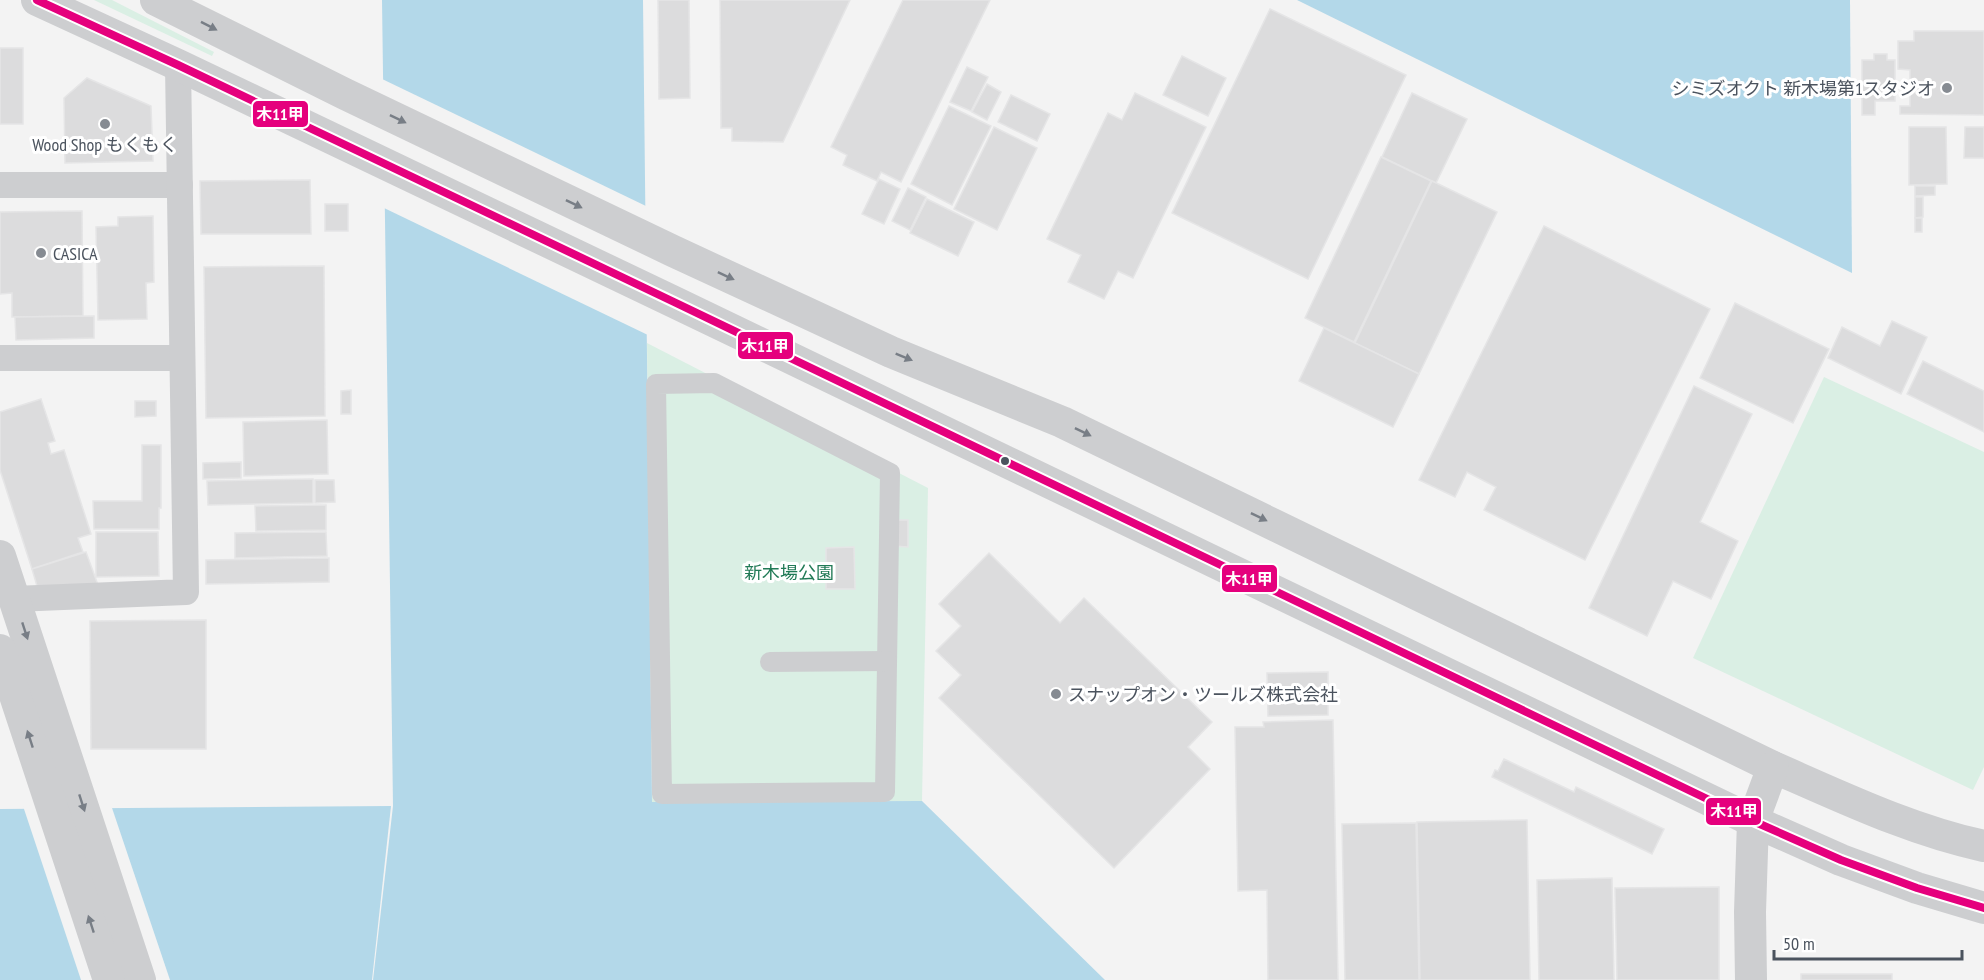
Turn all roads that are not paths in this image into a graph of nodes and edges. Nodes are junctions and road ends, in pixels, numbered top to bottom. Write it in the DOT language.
graph roads {
  1 [pos="37,0"];
  2 [pos="156,0"];
  3 [pos="178,65"];
  4 [pos="180,184"];
  5 [pos="0,185"];
  6 [pos="0,358"];
  7 [pos="182,358"];
  8 [pos="0,556"];
  9 [pos="14,599"];
  10 [pos="0,650"];
  11 [pos="887,661"];
  12 [pos="770,662"];
  13 [pos="1773,767"];
  14 [pos="1753,821"];
  15 [pos="1984,846"];
  16 [pos="1984,908"];
  17 [pos="109,980"];
  18 [pos="140,980"];
  19 [pos="1750,980"];
  1 -- 3 [label="street"];
  2 -- 13 [label="street, one-way"];
  3 -- 4 [label="street"];
  3 -- 14 [label="street"];
  4 -- 5 [label="street"];
  4 -- 7 [label="street"];
  6 -- 7 [label="street"];
  7 -- 9 [label="street"];
  8 -- 9 [label="street"];
  9 -- 18 [label="street, one-way"];
  17 -- 10 [label="street, one-way"];
  11 -- 11 [label="street"];
  11 -- 12 [label="street"];
  13 -- 14 [label="street"];
  13 -- 15 [label="street"];
  14 -- 16 [label="street"];
  14 -- 19 [label="street"];
}
